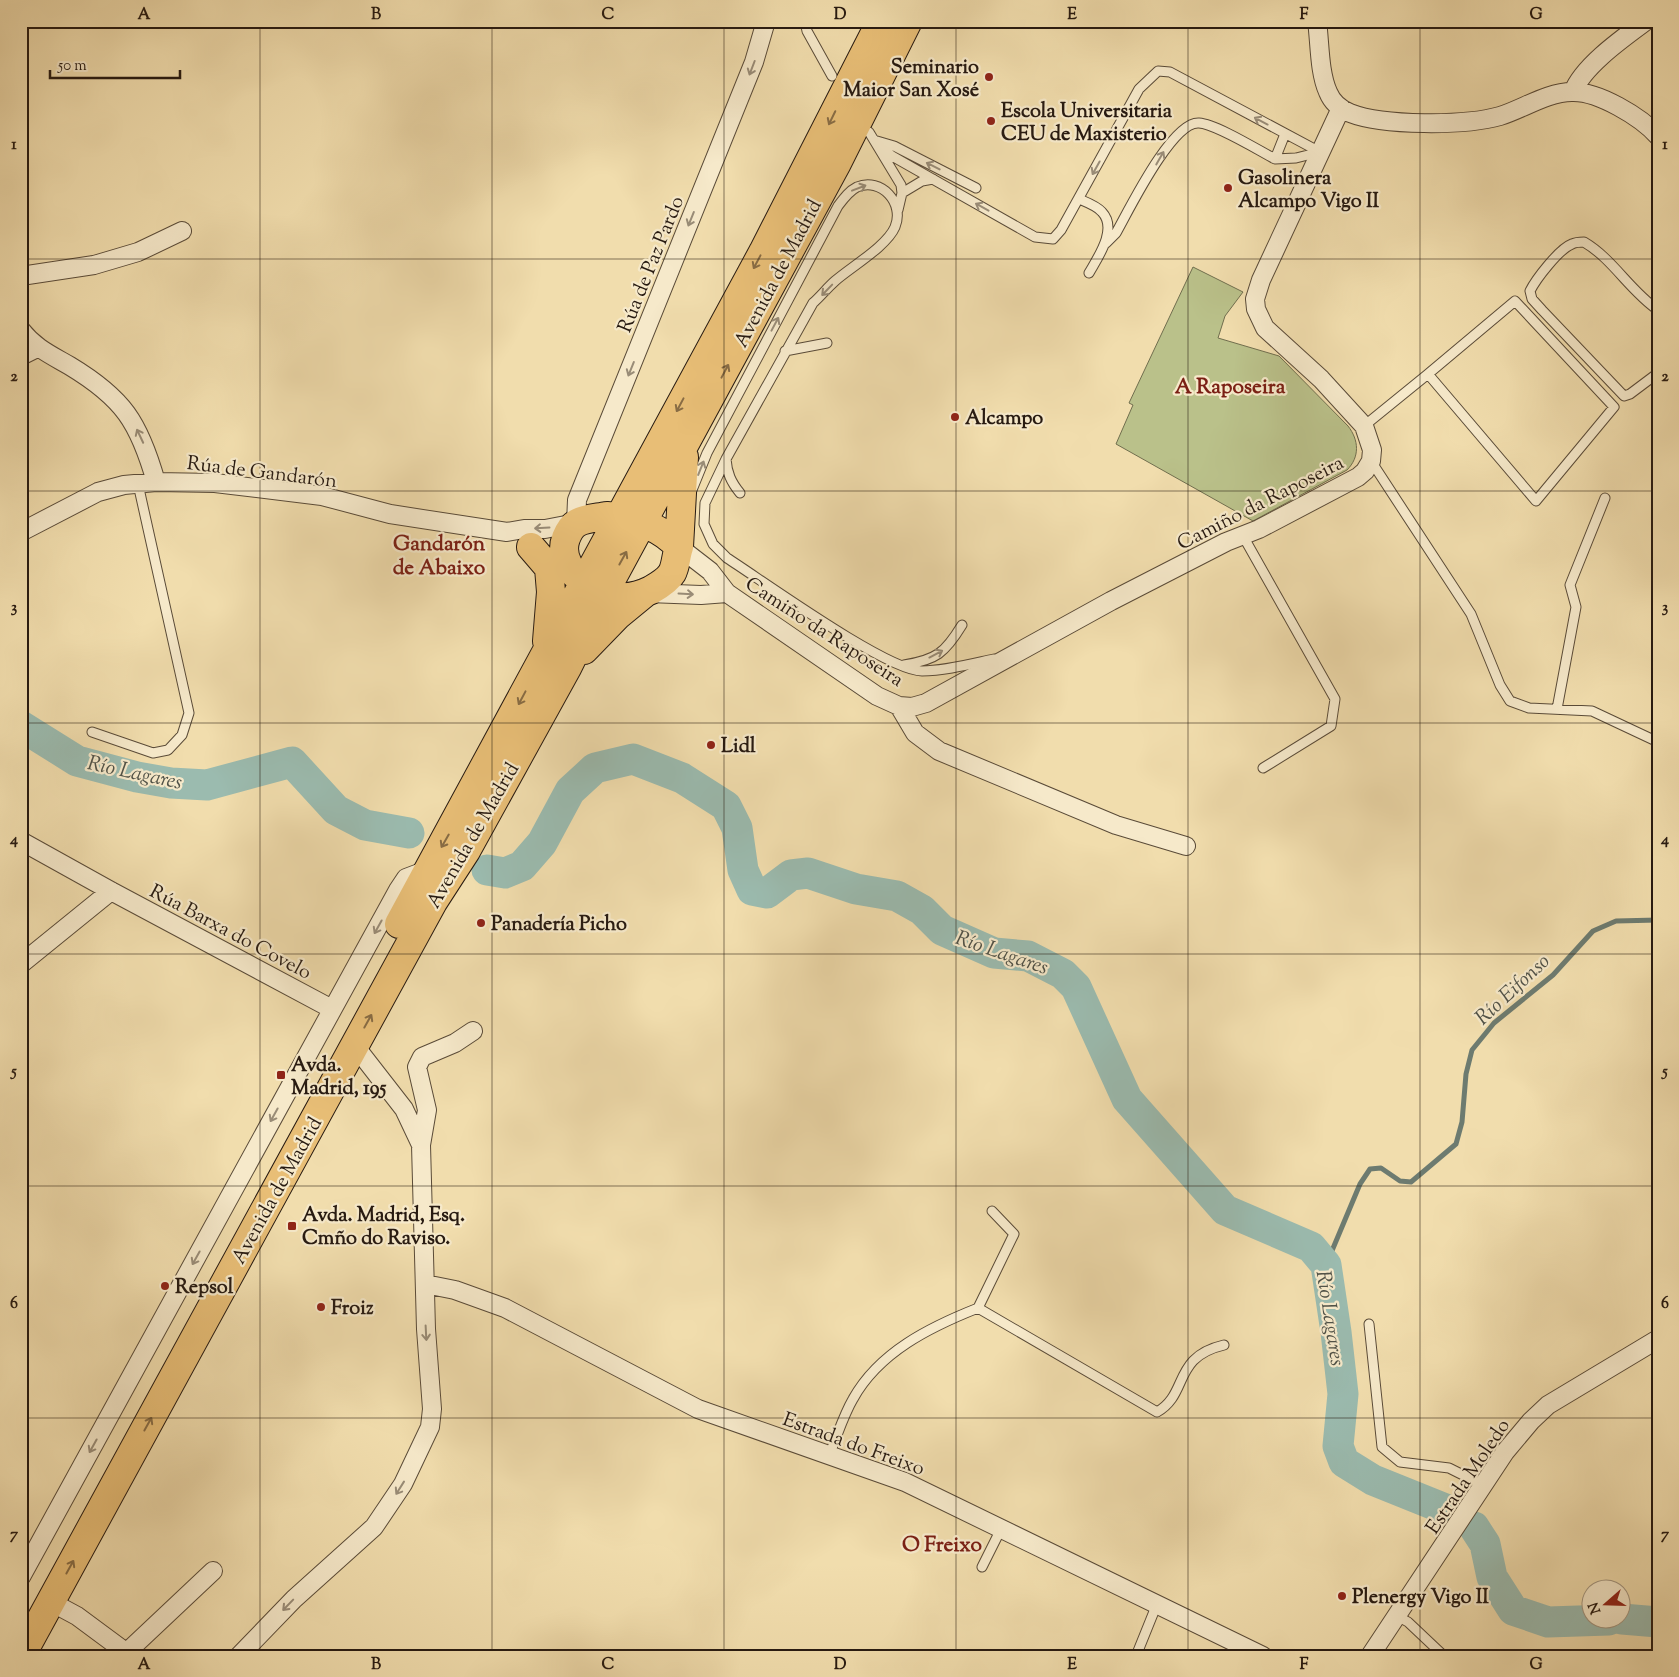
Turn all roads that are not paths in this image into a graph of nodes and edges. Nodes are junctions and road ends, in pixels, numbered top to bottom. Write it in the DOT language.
graph roads {
  1 [pos="766,21"];
  2 [pos="805,21"];
  3 [pos="908,21"];
  4 [pos="1317,21"];
  5 [pos="1646,21"];
  6 [pos="879,23"];
  7 [pos="832,76"];
  8 [pos="1573,92"];
  9 [pos="1341,108"];
  10 [pos="1285,134"];
  11 [pos="872,136"];
  12 [pos="1658,136"];
  13 [pos="1320,152"];
  14 [pos="1275,159"];
  15 [pos="933,180"];
  16 [pos="976,188"];
  17 [pos="902,193"];
  18 [pos="1079,199"];
  19 [pos="897,212"];
  20 [pos="182,231"];
  21 [pos="1106,243"];
  22 [pos="1089,273"];
  23 [pos="21,276"];
  24 [pos="1658,310"];
  25 [pos="21,330"];
  26 [pos="827,343"];
  27 [pos="38,348"];
  28 [pos="785,351"];
  29 [pos="21,356"];
  30 [pos="1658,373"];
  31 [pos="1428,374"];
  32 [pos="1364,426"];
  33 [pos="685,444"];
  34 [pos="726,458"];
  35 [pos="1371,461"];
  36 [pos="642,473"];
  37 [pos="156,482"];
  38 [pos="138,484"];
  39 [pos="740,493"];
  40 [pos="1605,498"];
  41 [pos="680,512"];
  42 [pos="630,520"];
  43 [pos="21,532"];
  44 [pos="507,532"];
  45 [pos="1243,536"];
  46 [pos="531,547"];
  47 [pos="678,547"];
  48 [pos="578,555"];
  49 [pos="551,592"];
  50 [pos="727,592"];
  51 [pos="645,594"];
  52 [pos="962,625"];
  53 [pos="1008,656"];
  54 [pos="556,661"];
  55 [pos="898,666"];
  56 [pos="899,706"];
  57 [pos="1557,709"];
  58 [pos="92,732"];
  59 [pos="1658,742"];
  60 [pos="1263,768"];
  61 [pos="21,841"];
  62 [pos="1186,846"];
  63 [pos="427,870"];
  64 [pos="110,891"];
  65 [pos="21,964"];
  66 [pos="332,1009"];
  67 [pos="473,1030"];
  68 [pos="355,1046"];
  69 [pos="421,1145"];
  70 [pos="992,1212"];
  71 [pos="425,1284"];
  72 [pos="978,1308"];
  73 [pos="1369,1324"];
  74 [pos="1658,1338"];
  75 [pos="1224,1344"];
  76 [pos="829,1455"];
  77 [pos="1483,1485"];
  78 [pos="1001,1529"];
  79 [pos="982,1567"];
  80 [pos="213,1571"];
  81 [pos="21,1577"];
  82 [pos="51,1602"];
  83 [pos="1157,1604"];
  84 [pos="21,1616"];
  85 [pos="1397,1616"];
  86 [pos="128,1654"];
  87 [pos="21,1656"];
  88 [pos="238,1656"];
  89 [pos="1136,1656"];
  90 [pos="1263,1656"];
  91 [pos="1370,1656"];
  92 [pos="1444,1656"];
  1 -- 48 [label="street, Rúa de Paz Pardo, one-way"];
  2 -- 7 [label="lane"];
  33 -- 3 [label="highway, Avenida de Madrid, one-way"];
  4 -- 9 [label="street"];
  5 -- 8 [label="street"];
  6 -- 36 [label="highway, Avenida de Madrid, one-way"];
  8 -- 9 [label="street"];
  8 -- 12 [label="street"];
  9 -- 13 [label="street, Camiño da Raposeira"];
  10 -- 13 [label="lane"];
  10 -- 14 [label="lane"];
  10 -- 18 [label="lane, one-way"];
  11 -- 15 [label="lane"];
  16 -- 11 [label="lane, one-way"];
  11 -- 17 [label="lane"];
  13 -- 14 [label="lane"];
  13 -- 32 [label="street, Camiño da Raposeira"];
  21 -- 14 [label="lane, one-way"];
  15 -- 17 [label="lane"];
  18 -- 15 [label="lane, one-way"];
  17 -- 19 [label="lane"];
  18 -- 21 [label="lane"];
  19 -- 28 [label="lane, one-way"];
  41 -- 19 [label="lane, one-way"];
  20 -- 23 [label="street"];
  21 -- 22 [label="lane"];
  24 -- 30 [label="lane"];
  25 -- 27 [label="street"];
  26 -- 28 [label="lane"];
  27 -- 29 [label="street"];
  37 -- 27 [label="street, one-way"];
  28 -- 34 [label="lane"];
  31 -- 31 [label="lane"];
  31 -- 32 [label="lane"];
  32 -- 35 [label="street, Camiño da Raposeira"];
  33 -- 41 [label="highway"];
  33 -- 42 [label="highway, Avenida de Madrid"];
  34 -- 39 [label="lane"];
  34 -- 55 [label="lane"];
  35 -- 45 [label="street, Camiño da Raposeira"];
  35 -- 57 [label="lane"];
  36 -- 42 [label="highway, Avenida de Madrid"];
  36 -- 48 [label="highway"];
  37 -- 38 [label="street, Rúa de Gandarón"];
  37 -- 44 [label="street, Rúa de Gandarón"];
  38 -- 43 [label="street, Rúa de Gandarón"];
  38 -- 58 [label="lane"];
  40 -- 57 [label="lane"];
  41 -- 47 [label="highway"];
  42 -- 47 [label="highway"];
  42 -- 48 [label="highway"];
  42 -- 48 [label="highway"];
  44 -- 46 [label="street, Rúa de Gandarón"];
  48 -- 44 [label="street, Rúa de Gandarón, one-way"];
  45 -- 53 [label="street, Camiño da Raposeira"];
  45 -- 60 [label="lane"];
  46 -- 48 [label="street, Rúa de Gandarón"];
  46 -- 49 [label="highway"];
  47 -- 50 [label="street, Camiño da Raposeira"];
  47 -- 51 [label="highway"];
  48 -- 49 [label="highway"];
  48 -- 51 [label="highway"];
  48 -- 54 [label="highway, Avenida de Madrid"];
  49 -- 54 [label="highway"];
  51 -- 50 [label="street, one-way"];
  50 -- 56 [label="street, Camiño da Raposeira"];
  51 -- 54 [label="highway"];
  55 -- 52 [label="lane, one-way"];
  53 -- 55 [label="lane"];
  53 -- 56 [label="street, Camiño da Raposeira"];
  54 -- 63 [label="highway, Avenida de Madrid, one-way"];
  68 -- 54 [label="highway, Avenida de Madrid, one-way"];
  56 -- 62 [label="street, Camiño da Raposeira"];
  57 -- 59 [label="lane"];
  61 -- 64 [label="street, Rúa Barxa do Covelo"];
  63 -- 66 [label="street, one-way"];
  63 -- 84 [label="highway, Avenida de Madrid"];
  64 -- 65 [label="street"];
  64 -- 66 [label="street, Rúa Barxa do Covelo"];
  66 -- 81 [label="street, one-way"];
  67 -- 69 [label="street"];
  68 -- 69 [label="street"];
  82 -- 68 [label="highway, Avenida de Madrid, one-way"];
  69 -- 71 [label="street"];
  70 -- 72 [label="lane"];
  71 -- 76 [label="street, Estrada do Freixo"];
  71 -- 88 [label="street, one-way"];
  72 -- 75 [label="lane"];
  72 -- 76 [label="lane"];
  73 -- 77 [label="lane"];
  74 -- 77 [label="street, Estrada Moledo"];
  76 -- 78 [label="street, Estrada do Freixo"];
  77 -- 85 [label="street, Estrada Moledo"];
  78 -- 79 [label="lane"];
  78 -- 83 [label="street, Estrada do Freixo"];
  80 -- 86 [label="street"];
  82 -- 86 [label="street"];
  82 -- 87 [label="highway, Avenida de Madrid"];
  83 -- 89 [label="lane"];
  83 -- 90 [label="street, Estrada do Freixo"];
  85 -- 91 [label="street, Estrada Moledo"];
  85 -- 92 [label="lane"];
}
